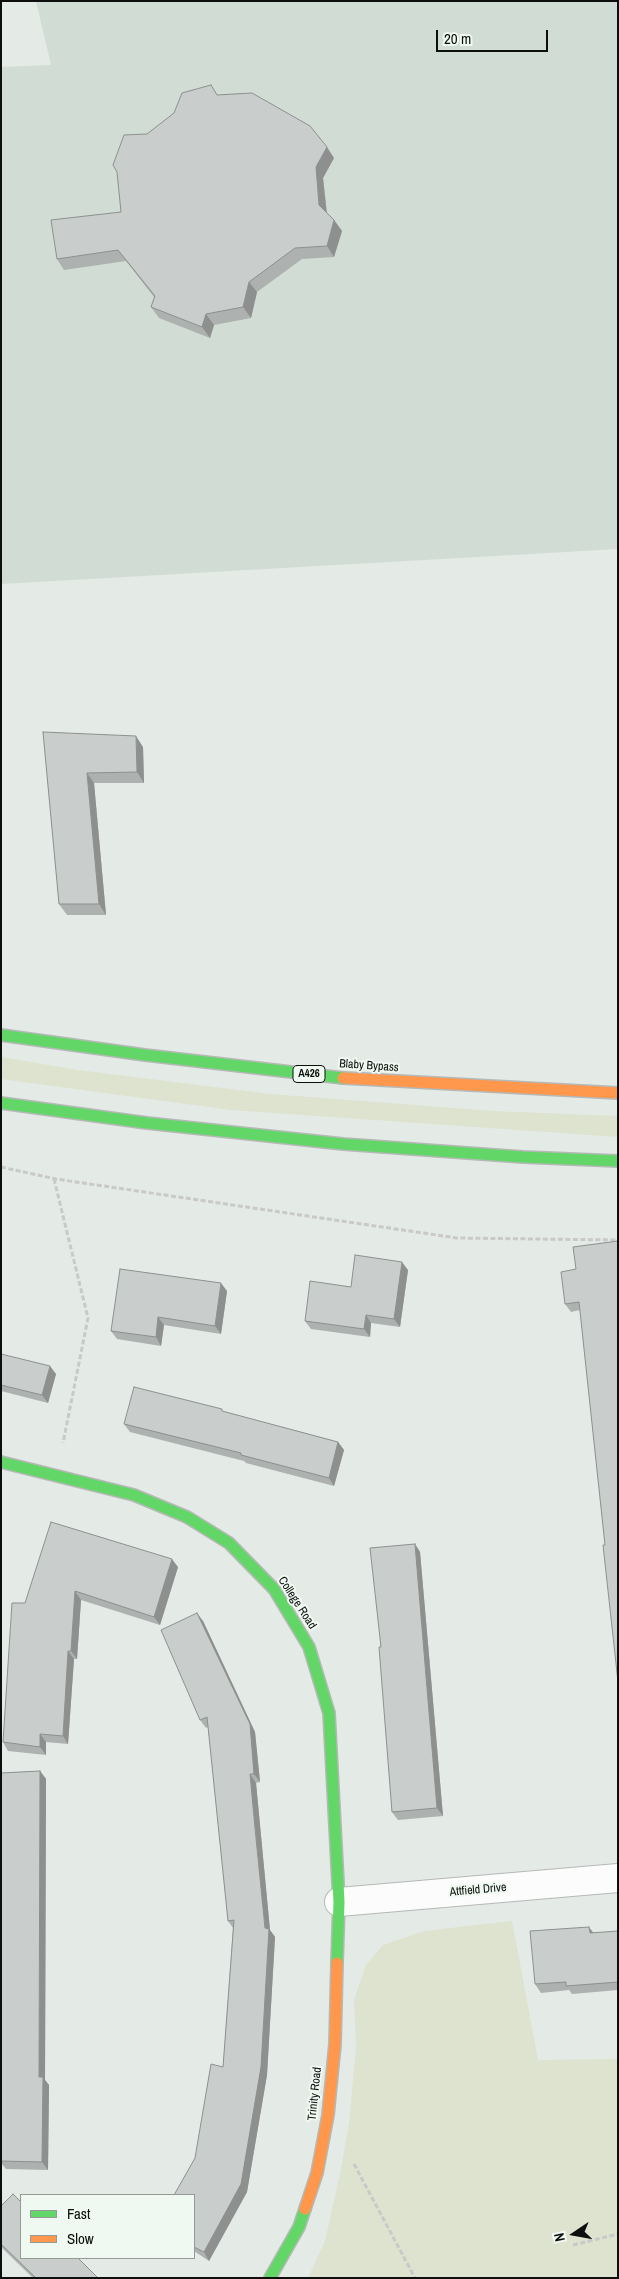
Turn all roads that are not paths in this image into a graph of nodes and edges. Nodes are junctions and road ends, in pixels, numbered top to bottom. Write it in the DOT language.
graph roads {
  1 [pos="1,1035"];
  2 [pos="618,1093"];
  3 [pos="1,1103"];
  4 [pos="618,1161"];
  5 [pos="1,1462"];
  6 [pos="618,1878"];
  7 [pos="339,1902"];
  8 [pos="270,2278"];
  1 -- 2 [label="main road, Blaby Bypass / A426"];
  3 -- 4 [label="main road"];
  5 -- 7 [label="main road, College Road"];
  6 -- 7 [label="street, Attfield Drive"];
  7 -- 8 [label="main road, Trinity Road"];
}
